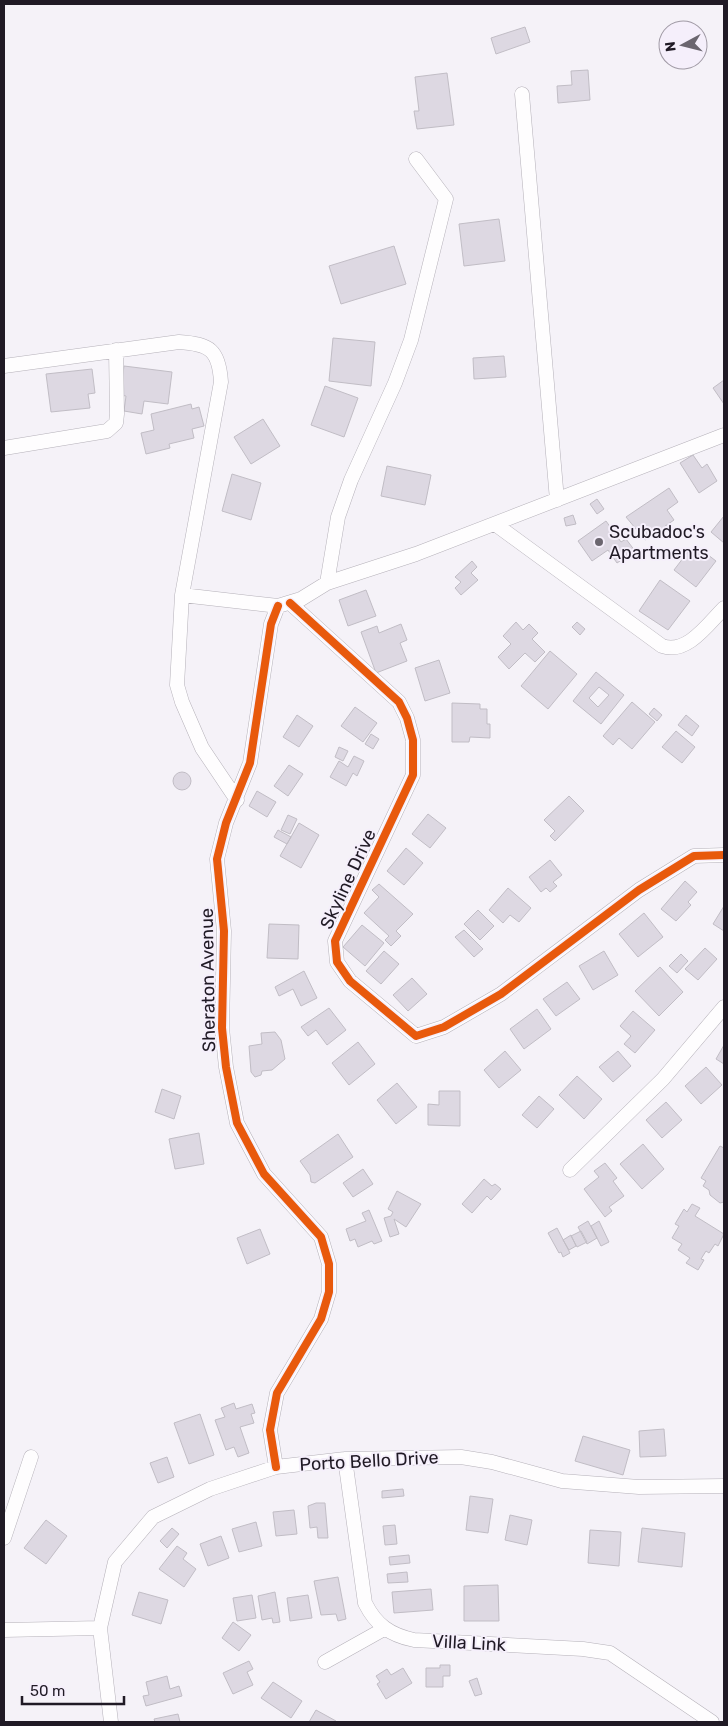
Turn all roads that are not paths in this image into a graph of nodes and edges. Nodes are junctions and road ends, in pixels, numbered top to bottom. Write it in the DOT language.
graph roads {
  1 [pos="522,94"];
  2 [pos="416,159"];
  3 [pos="116,350"];
  4 [pos="4,366"];
  5 [pos="724,435"];
  6 [pos="4,448"];
  7 [pos="557,500"];
  8 [pos="495,524"];
  9 [pos="327,583"];
  10 [pos="182,595"];
  11 [pos="284,604"];
  12 [pos="724,608"];
  13 [pos="237,800"];
  14 [pos="724,854"];
  15 [pos="724,1007"];
  16 [pos="570,1170"];
  17 [pos="31,1457"];
  18 [pos="345,1460"];
  19 [pos="276,1467"];
  20 [pos="724,1486"];
  21 [pos="4,1538"];
  22 [pos="100,1628"];
  23 [pos="384,1629"];
  24 [pos="4,1630"];
  25 [pos="326,1662"];
  26 [pos="111,1722"];
  27 [pos="712,1722"];
  1 -- 7 [label="street"];
  2 -- 9 [label="street"];
  3 -- 4 [label="street"];
  3 -- 6 [label="street"];
  3 -- 10 [label="street"];
  5 -- 7 [label="street"];
  7 -- 8 [label="street"];
  8 -- 9 [label="street"];
  8 -- 12 [label="street"];
  9 -- 11 [label="street"];
  10 -- 11 [label="street"];
  10 -- 13 [label="street"];
  11 -- 13 [label="street, Sheraton Avenue"];
  11 -- 14 [label="street, Skyline Drive"];
  13 -- 19 [label="street, Sheraton Avenue"];
  15 -- 16 [label="street"];
  17 -- 21 [label="street"];
  18 -- 19 [label="street, Porto Bello Drive"];
  18 -- 20 [label="street, Porto Bello Drive"];
  18 -- 23 [label="street, Villa Link"];
  19 -- 22 [label="street, Porto Bello Drive"];
  22 -- 24 [label="street"];
  22 -- 26 [label="street, Porto Bello Drive"];
  23 -- 25 [label="street"];
  23 -- 27 [label="street, Villa Link"];
}
